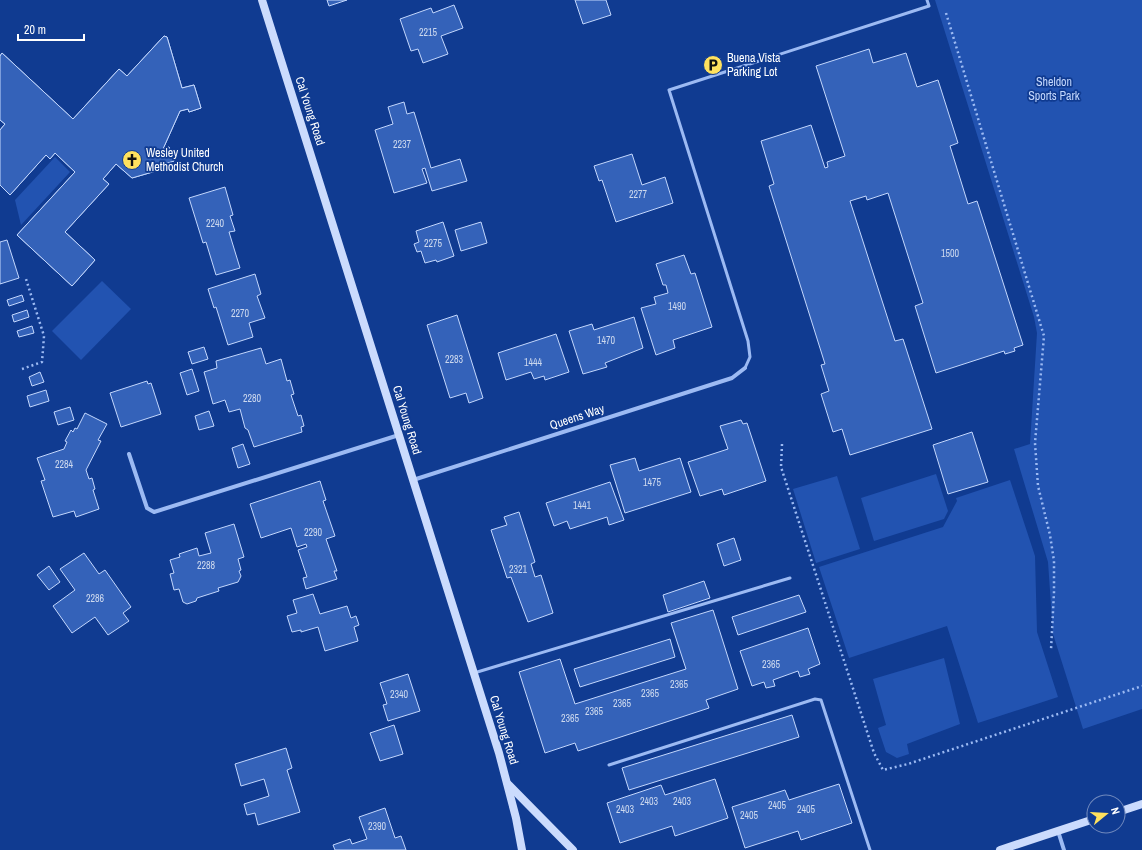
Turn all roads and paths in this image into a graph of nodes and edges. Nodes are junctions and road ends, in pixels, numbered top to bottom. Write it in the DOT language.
graph roads {
  1 [pos="262,0"];
  2 [pos="927,0"];
  3 [pos="946,13"];
  4 [pos="26,279"];
  5 [pos="745,368"];
  6 [pos="22,369"];
  7 [pos="399,435"];
  8 [pos="782,444"];
  9 [pos="128,454"];
  10 [pos="413,480"];
  11 [pos="790,578"];
  12 [pos="1051,650"];
  13 [pos="474,674"];
  14 [pos="1142,686"];
  15 [pos="609,765"];
  16 [pos="507,784"];
  17 [pos="1142,804"];
  18 [pos="1126,809"];
  19 [pos="1086,822"];
  20 [pos="1058,831"];
  21 [pos="522,850"];
  22 [pos="573,850"];
  23 [pos="870,850"];
  24 [pos="1000,850"];
  25 [pos="1064,850"];
  1 -- 7 [label="main road, Cal Young Road"];
  2 -- 5 [label="lane"];
  3 -- 12 [label="path"];
  4 -- 6 [label="path"];
  5 -- 10 [label="street, Queens Way"];
  7 -- 9 [label="street"];
  7 -- 10 [label="main road, Cal Young Road"];
  8 -- 14 [label="path"];
  10 -- 13 [label="main road, Cal Young Road"];
  11 -- 13 [label="lane"];
  13 -- 16 [label="main road, Cal Young Road"];
  15 -- 23 [label="lane"];
  16 -- 21 [label="main road, Cal Young Road"];
  16 -- 22 [label="main road"];
  17 -- 18 [label="main road"];
  19 -- 20 [label="main road"];
  20 -- 24 [label="main road"];
  20 -- 25 [label="street"];
}
